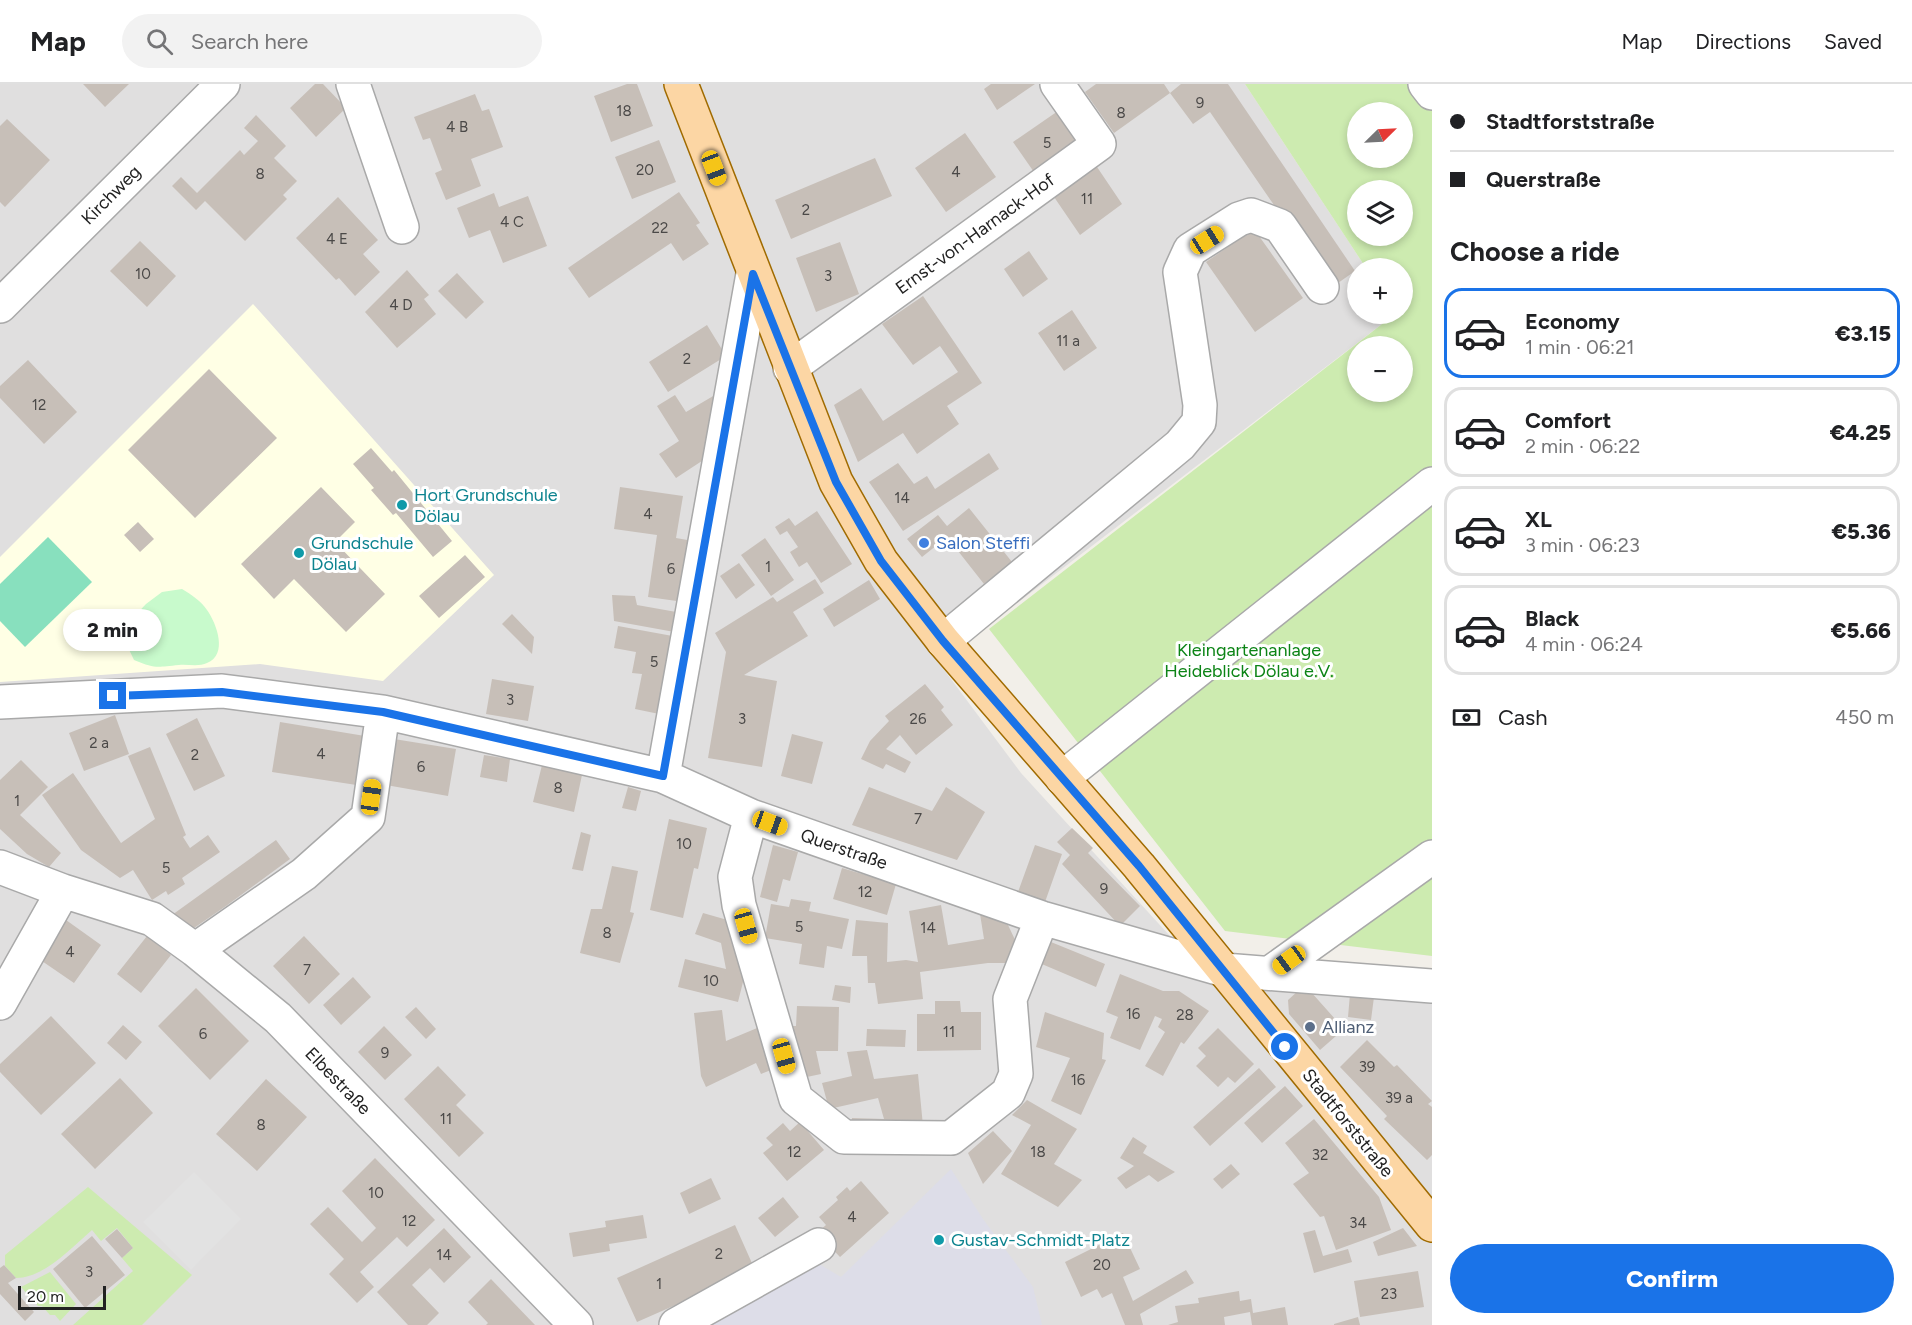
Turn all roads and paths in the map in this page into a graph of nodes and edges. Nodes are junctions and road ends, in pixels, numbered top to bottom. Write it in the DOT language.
graph roads {
  1 [pos="223,84"];
  2 [pos="353,84"];
  3 [pos="682,84"];
  4 [pos="1056,84"];
  5 [pos="1425,84"];
  6 [pos="1432,93"];
  7 [pos="402,227"];
  8 [pos="753,274"];
  9 [pos="1322,287"];
  10 [pos="0,306"];
  11 [pos="790,368"];
  12 [pos="1432,484"];
  13 [pos="943,641"];
  14 [pos="0,702"];
  15 [pos="383,712"];
  16 [pos="663,776"];
  17 [pos="1062,778"];
  18 [pos="751,816"];
  19 [pos="1432,857"];
  20 [pos="0,867"];
  21 [pos="63,891"];
  22 [pos="1042,918"];
  23 [pos="195,950"];
  24 [pos="1224,970"];
  25 [pos="1270,973"];
  26 [pos="1432,986"];
  27 [pos="0,1003"];
  28 [pos="1432,1225"];
  29 [pos="819,1245"];
  30 [pos="576,1325"];
  31 [pos="676,1325"];
  1 -- 10 [label="street, Kirchweg"];
  2 -- 7 [label="street"];
  3 -- 8 [label="main road, Stadtforststraße"];
  4 -- 11 [label="street, Ernst-von-Harnack-Hof"];
  5 -- 6 [label="street"];
  8 -- 11 [label="main road, Stadtforststraße"];
  8 -- 16 [label="street"];
  9 -- 13 [label="street"];
  11 -- 13 [label="main road, Stadtforststraße"];
  12 -- 17 [label="street"];
  13 -- 17 [label="main road, Stadtforststraße"];
  14 -- 15 [label="street, Querstraße"];
  15 -- 16 [label="street, Querstraße"];
  15 -- 23 [label="street"];
  16 -- 18 [label="street, Querstraße"];
  17 -- 24 [label="main road, Stadtforststraße"];
  18 -- 22 [label="street, Querstraße"];
  18 -- 22 [label="street"];
  19 -- 25 [label="street"];
  20 -- 21 [label="street, Elbestraße"];
  21 -- 23 [label="street, Elbestraße"];
  21 -- 27 [label="street"];
  22 -- 24 [label="street, Querstraße"];
  23 -- 30 [label="street, Elbestraße"];
  24 -- 25 [label="street, Querstraße"];
  24 -- 28 [label="main road, Stadtforststraße"];
  25 -- 26 [label="street, Querstraße"];
  29 -- 31 [label="street"];
}
